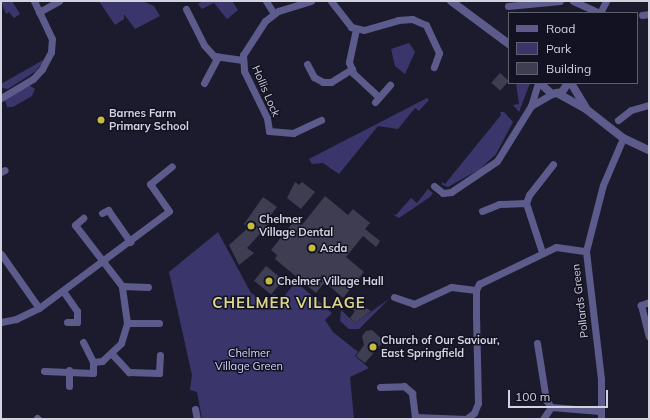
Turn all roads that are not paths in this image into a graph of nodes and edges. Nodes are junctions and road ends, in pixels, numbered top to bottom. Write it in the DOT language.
graph roads {
  1 [pos="34,1"];
  2 [pos="59,1"];
  3 [pos="266,1"];
  4 [pos="311,1"];
  5 [pos="331,1"];
  6 [pos="451,1"];
  7 [pos="560,1"];
  8 [pos="573,1"];
  9 [pos="606,1"];
  10 [pos="508,6"];
  11 [pos="186,9"];
  12 [pos="39,12"];
  13 [pos="598,12"];
  14 [pos="600,12"];
  15 [pos="274,14"];
  16 [pos="356,28"];
  17 [pos="508,43"];
  18 [pos="218,57"];
  19 [pos="243,60"];
  20 [pos="307,64"];
  21 [pos="434,67"];
  22 [pos="352,69"];
  23 [pos="204,83"];
  24 [pos="539,84"];
  25 [pos="540,84"];
  26 [pos="568,84"];
  27 [pos="571,84"];
  28 [pos="390,85"];
  29 [pos="554,93"];
  30 [pos="1,97"];
  31 [pos="531,106"];
  32 [pos="649,106"];
  33 [pos="586,109"];
  34 [pos="321,120"];
  35 [pos="618,120"];
  36 [pos="623,138"];
  37 [pos="649,150"];
  38 [pos="553,164"];
  39 [pos="172,166"];
  40 [pos="434,186"];
  41 [pos="526,204"];
  42 [pos="482,211"];
  43 [pos="102,213"];
  44 [pos="83,218"];
  45 [pos="130,242"];
  46 [pos="586,251"];
  47 [pos="542,252"];
  48 [pos="1,254"];
  49 [pos="102,263"];
  50 [pos="122,286"];
  51 [pos="148,287"];
  52 [pos="476,290"];
  53 [pos="63,291"];
  54 [pos="394,297"];
  55 [pos="649,302"];
  56 [pos="39,308"];
  57 [pos="1,322"];
  58 [pos="67,322"];
  59 [pos="127,323"];
  60 [pos="159,323"];
  61 [pos="649,336"];
  62 [pos="83,342"];
  63 [pos="537,343"];
  64 [pos="112,354"];
  65 [pos="160,355"];
  66 [pos="93,362"];
  67 [pos="44,370"];
  68 [pos="69,370"];
  69 [pos="69,386"];
  70 [pos="380,387"];
  71 [pos="551,407"];
  72 [pos="195,409"];
  73 [pos="600,411"];
  74 [pos="415,418"];
  75 [pos="470,418"];
  76 [pos="197,419"];
  77 [pos="543,419"];
  78 [pos="601,419"];
  1 -- 12 [label="street"];
  2 -- 12 [label="street"];
  3 -- 15 [label="street"];
  4 -- 15 [label="street, Hollis Lock"];
  5 -- 16 [label="street"];
  6 -- 17 [label="street"];
  7 -- 10 [label="street"];
  8 -- 13 [label="street"];
  9 -- 14 [label="street"];
  11 -- 18 [label="street"];
  12 -- 30 [label="street"];
  15 -- 19 [label="street, Hollis Lock"];
  16 -- 21 [label="street"];
  16 -- 22 [label="street"];
  18 -- 19 [label="street"];
  18 -- 23 [label="street"];
  19 -- 34 [label="street, Hollis Lock"];
  20 -- 22 [label="street"];
  22 -- 28 [label="street"];
  24 -- 31 [label="street"];
  25 -- 29 [label="street"];
  26 -- 29 [label="street"];
  27 -- 33 [label="street"];
  29 -- 31 [label="street"];
  29 -- 33 [label="street"];
  31 -- 40 [label="street"];
  32 -- 35 [label="street"];
  33 -- 36 [label="street"];
  36 -- 37 [label="street"];
  36 -- 46 [label="street, Pollards Green"];
  38 -- 41 [label="street"];
  39 -- 45 [label="street"];
  41 -- 42 [label="street"];
  41 -- 47 [label="street"];
  43 -- 45 [label="street"];
  44 -- 49 [label="street"];
  45 -- 49 [label="street"];
  46 -- 47 [label="street"];
  46 -- 73 [label="street, Pollards Green"];
  47 -- 52 [label="street"];
  48 -- 56 [label="street"];
  49 -- 50 [label="street"];
  49 -- 53 [label="street"];
  50 -- 51 [label="street"];
  50 -- 59 [label="street"];
  52 -- 54 [label="street"];
  52 -- 75 [label="street"];
  53 -- 56 [label="street"];
  53 -- 58 [label="street"];
  55 -- 61 [label="street"];
  56 -- 57 [label="street"];
  59 -- 60 [label="street"];
  59 -- 64 [label="street"];
  62 -- 66 [label="street"];
  63 -- 71 [label="street"];
  64 -- 65 [label="street"];
  64 -- 66 [label="street"];
  66 -- 68 [label="street"];
  67 -- 68 [label="street"];
  68 -- 69 [label="street"];
  70 -- 74 [label="street"];
  71 -- 73 [label="street"];
  71 -- 77 [label="street"];
  72 -- 76 [label="street"];
  73 -- 78 [label="street, Pollards Green"];
  74 -- 75 [label="street"];
}
